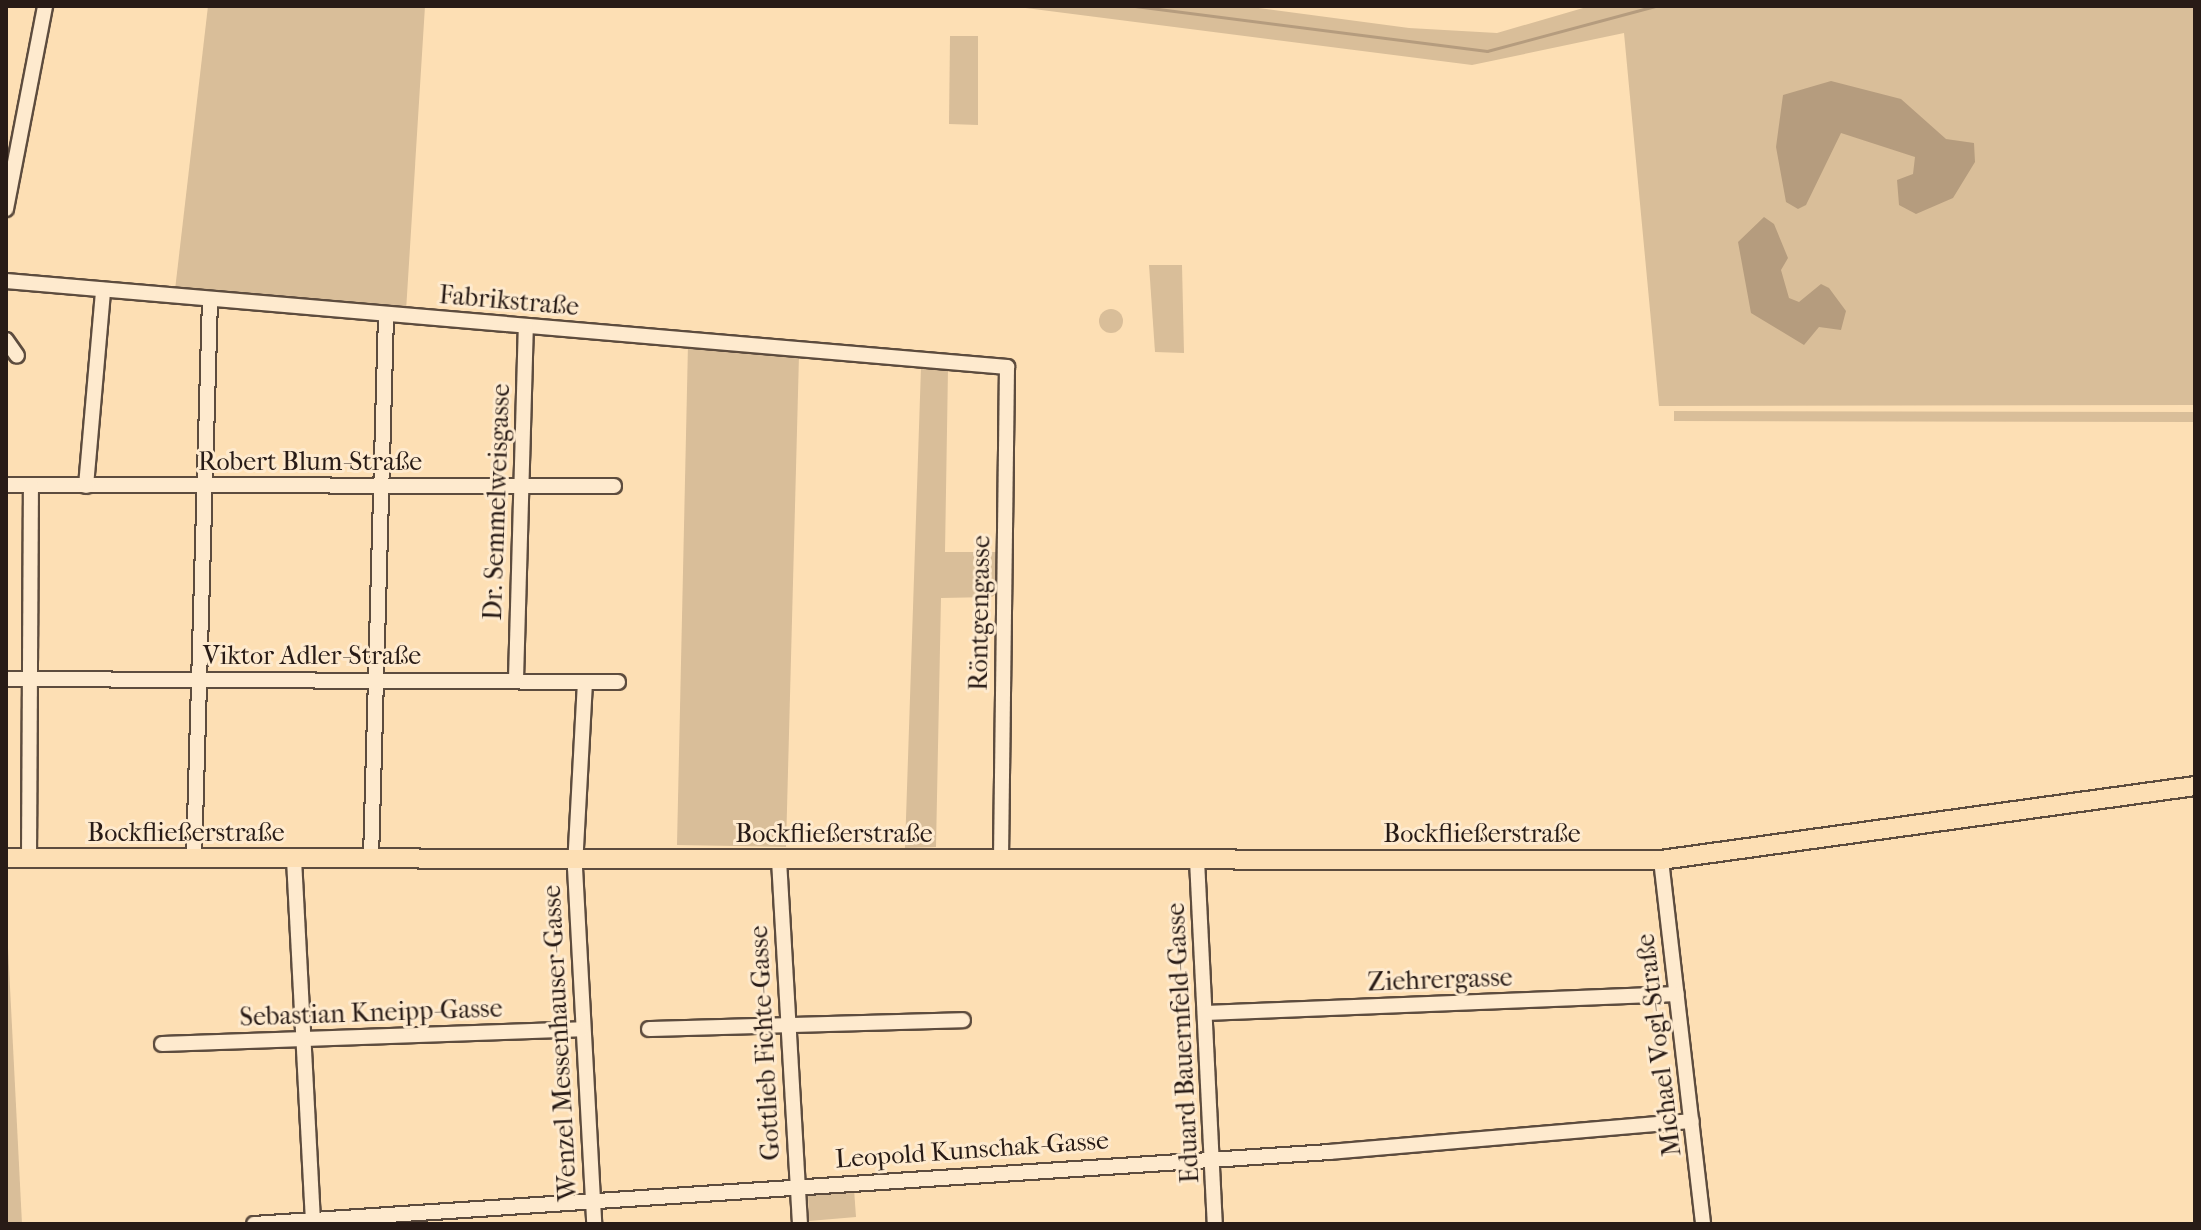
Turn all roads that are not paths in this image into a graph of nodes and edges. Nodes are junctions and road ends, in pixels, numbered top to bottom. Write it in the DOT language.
graph roads {
  1 [pos="45,6"];
  2 [pos="6,209"];
  3 [pos="6,281"];
  4 [pos="103,290"];
  5 [pos="210,300"];
  6 [pos="386,315"];
  7 [pos="526,327"];
  8 [pos="6,340"];
  9 [pos="17,356"];
  10 [pos="1007,367"];
  11 [pos="6,485"];
  12 [pos="31,485"];
  13 [pos="86,486"];
  14 [pos="205,486"];
  15 [pos="614,486"];
  16 [pos="382,487"];
  17 [pos="522,487"];
  18 [pos="6,679"];
  19 [pos="31,679"];
  20 [pos="516,679"];
  21 [pos="200,680"];
  22 [pos="377,681"];
  23 [pos="585,682"];
  24 [pos="618,682"];
  25 [pos="2195,786"];
  26 [pos="6,858"];
  27 [pos="29,858"];
  28 [pos="194,858"];
  29 [pos="294,859"];
  30 [pos="371,859"];
  31 [pos="577,859"];
  32 [pos="1001,859"];
  33 [pos="779,860"];
  34 [pos="1197,860"];
  35 [pos="1661,860"];
  36 [pos="1677,994"];
  37 [pos="1206,1013"];
  38 [pos="963,1020"];
  39 [pos="788,1021"];
  40 [pos="582,1029"];
  41 [pos="649,1029"];
  42 [pos="305,1041"];
  43 [pos="162,1044"];
  44 [pos="1692,1121"];
  45 [pos="1212,1158"];
  46 [pos="798,1186"];
  47 [pos="593,1199"];
  48 [pos="313,1222"];
  49 [pos="254,1224"];
  50 [pos="594,1224"];
  51 [pos="800,1224"];
  52 [pos="1215,1224"];
  53 [pos="1703,1224"];
  1 -- 2 [label="street"];
  3 -- 4 [label="street, Fabrikstraße"];
  4 -- 5 [label="street, Fabrikstraße"];
  4 -- 13 [label="street"];
  5 -- 6 [label="street, Fabrikstraße"];
  5 -- 14 [label="street"];
  6 -- 7 [label="street, Fabrikstraße"];
  6 -- 16 [label="street"];
  7 -- 10 [label="street, Fabrikstraße"];
  7 -- 17 [label="street, Dr. Semmelweisgasse"];
  8 -- 9 [label="street"];
  10 -- 32 [label="street, Röntgengasse"];
  11 -- 12 [label="street, Robert Blum-Straße"];
  12 -- 13 [label="street, Robert Blum-Straße"];
  12 -- 19 [label="street"];
  13 -- 14 [label="street, Robert Blum-Straße"];
  14 -- 16 [label="street, Robert Blum-Straße"];
  14 -- 21 [label="street"];
  15 -- 17 [label="street, Robert Blum-Straße"];
  16 -- 17 [label="street, Robert Blum-Straße"];
  16 -- 22 [label="street"];
  17 -- 20 [label="street, Dr. Semmelweisgasse"];
  18 -- 19 [label="street, Viktor Adler-Straße"];
  19 -- 21 [label="street, Viktor Adler-Straße"];
  19 -- 27 [label="street"];
  20 -- 22 [label="street, Viktor Adler-Straße"];
  20 -- 23 [label="street, Viktor Adler-Straße"];
  21 -- 22 [label="street, Viktor Adler-Straße"];
  21 -- 28 [label="street"];
  22 -- 30 [label="street"];
  23 -- 24 [label="street, Viktor Adler-Straße"];
  23 -- 31 [label="street, Wenzel Messenhauser-Gasse"];
  25 -- 35 [label="main road, Bockfließerstraße"];
  26 -- 27 [label="main road, Bockfließerstraße"];
  27 -- 28 [label="main road, Bockfließerstraße"];
  28 -- 29 [label="main road, Bockfließerstraße"];
  29 -- 30 [label="main road, Bockfließerstraße"];
  29 -- 42 [label="street"];
  30 -- 31 [label="main road, Bockfließerstraße"];
  31 -- 33 [label="main road, Bockfließerstraße"];
  31 -- 40 [label="street, Wenzel Messenhauser-Gasse"];
  32 -- 33 [label="main road, Bockfließerstraße"];
  32 -- 34 [label="main road, Bockfließerstraße"];
  33 -- 39 [label="street, Gottlieb Fichte-Gasse"];
  34 -- 35 [label="main road, Bockfließerstraße"];
  34 -- 37 [label="street, Eduard Bauernfeld-Gasse"];
  35 -- 36 [label="street, Michael Vogl-Straße"];
  36 -- 37 [label="street, Ziehrergasse"];
  36 -- 44 [label="street, Michael Vogl-Straße"];
  37 -- 45 [label="street, Eduard Bauernfeld-Gasse"];
  38 -- 39 [label="street"];
  39 -- 41 [label="street"];
  39 -- 46 [label="street, Gottlieb Fichte-Gasse"];
  40 -- 42 [label="street, Sebastian Kneipp-Gasse"];
  40 -- 47 [label="street, Wenzel Messenhauser-Gasse"];
  42 -- 43 [label="street, Sebastian Kneipp-Gasse"];
  42 -- 48 [label="street"];
  44 -- 45 [label="street, Leopold Kunschak-Gasse"];
  44 -- 53 [label="street, Michael Vogl-Straße"];
  45 -- 46 [label="street, Leopold Kunschak-Gasse"];
  45 -- 52 [label="street, Eduard Bauernfeld-Gasse"];
  46 -- 47 [label="street, Leopold Kunschak-Gasse"];
  46 -- 51 [label="street, Gottlieb Fichte-Gasse"];
  47 -- 48 [label="street, Leopold Kunschak-Gasse"];
  47 -- 50 [label="street, Wenzel Messenhauser-Gasse"];
  48 -- 49 [label="street, Leopold Kunschak-Gasse"];
}
